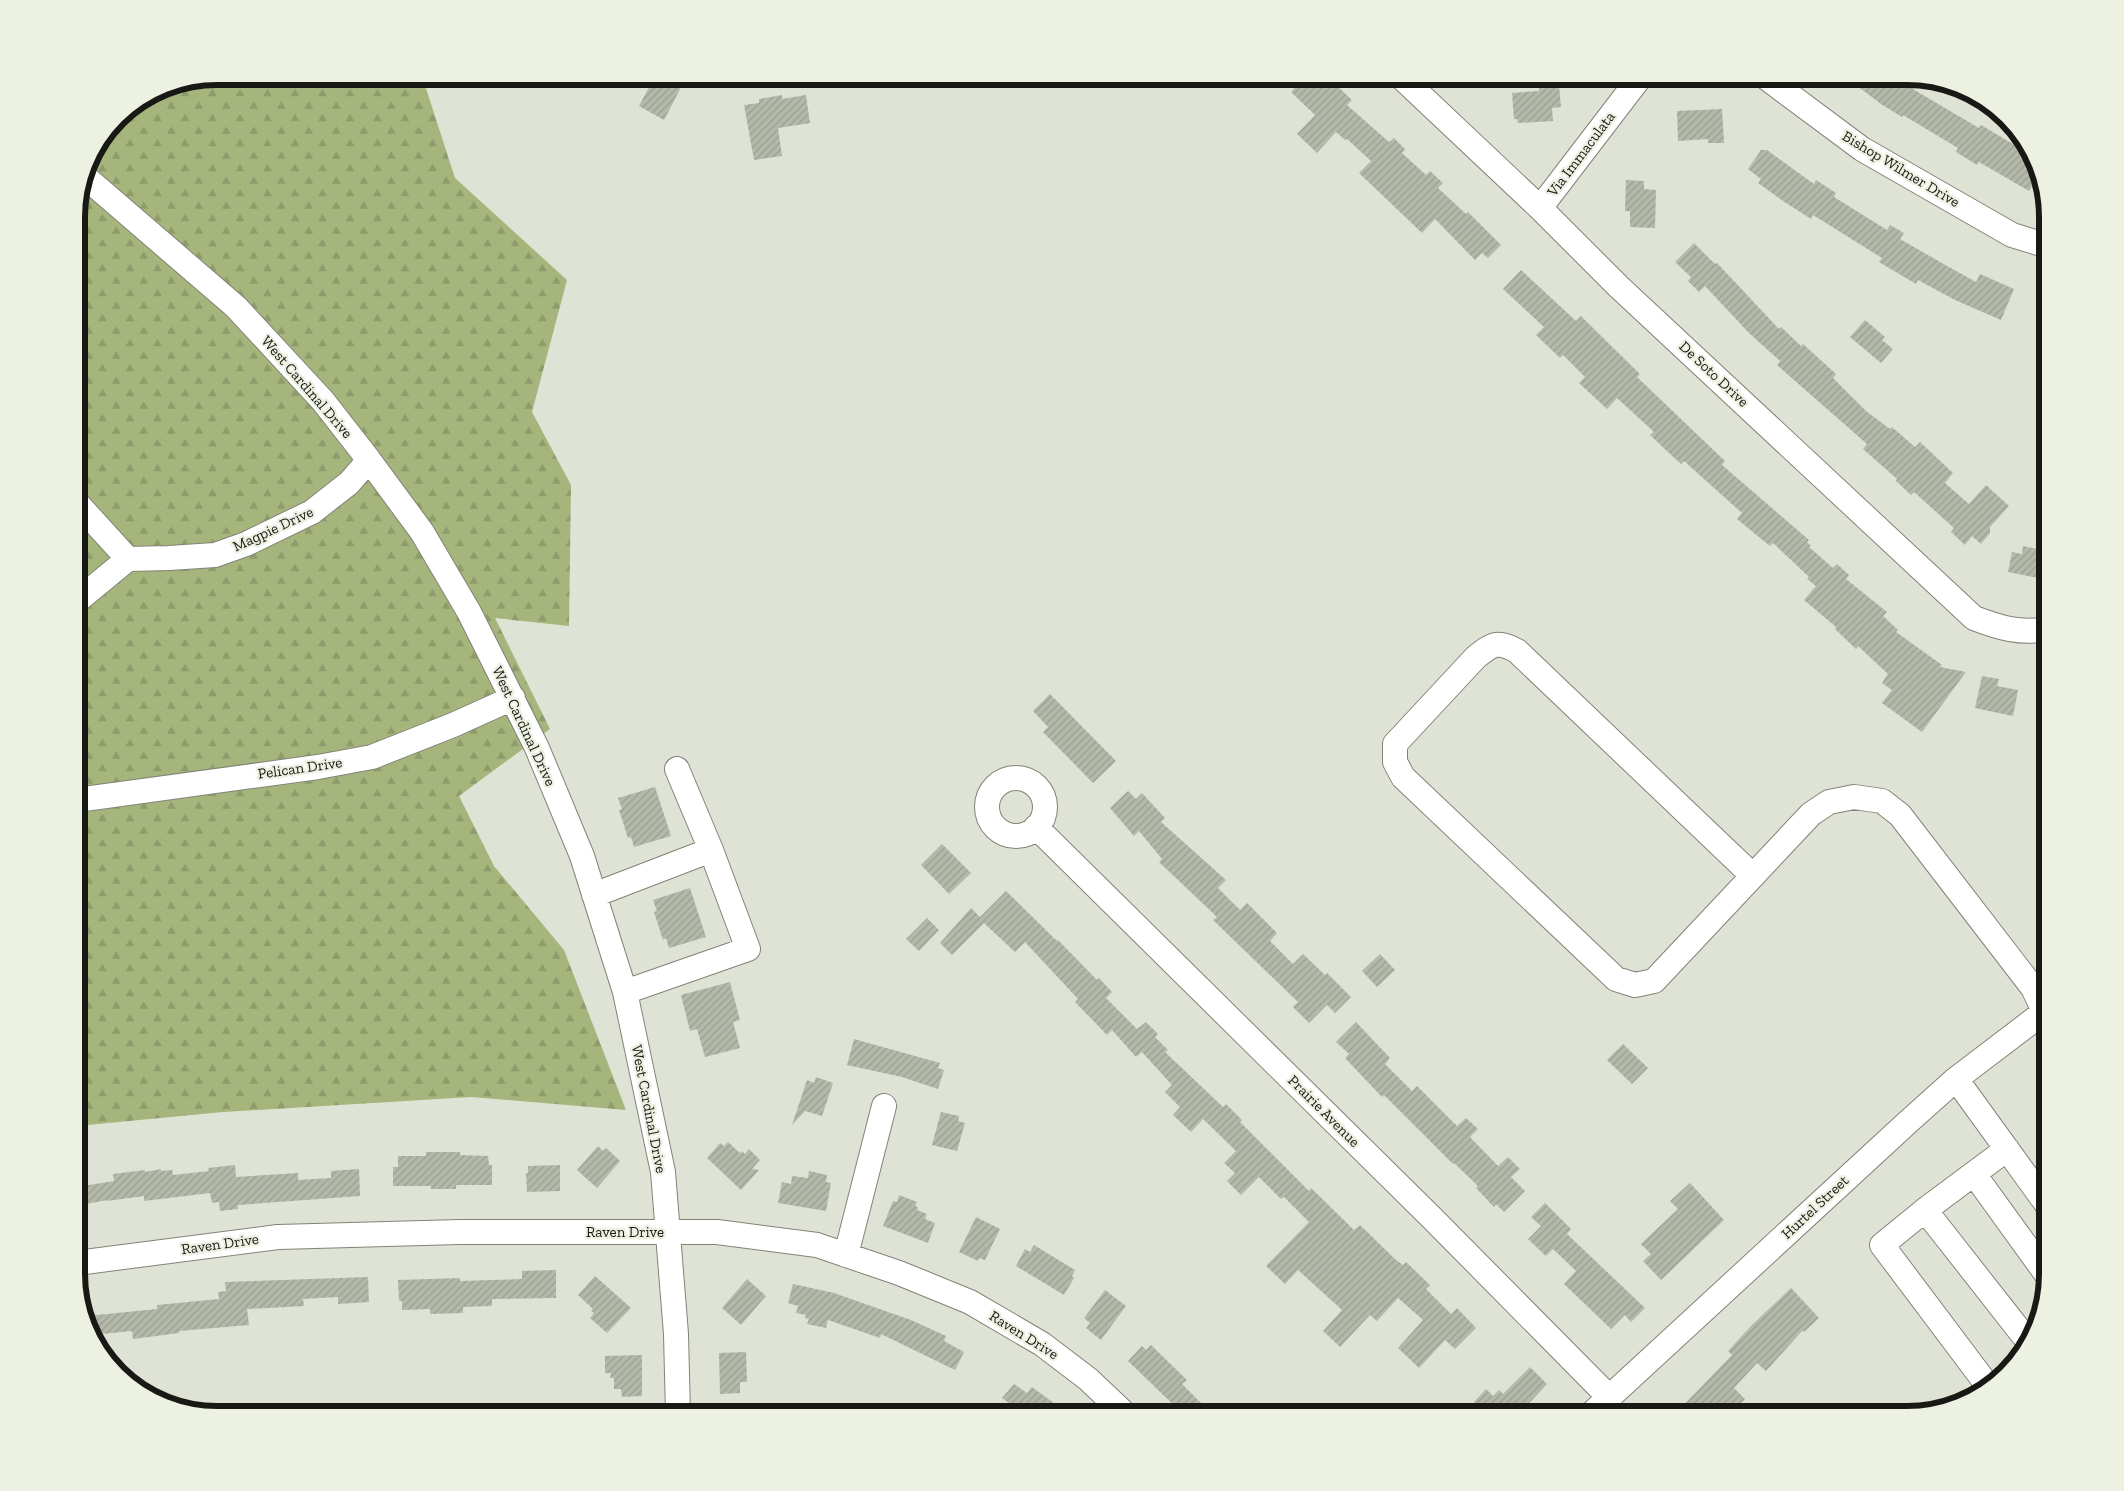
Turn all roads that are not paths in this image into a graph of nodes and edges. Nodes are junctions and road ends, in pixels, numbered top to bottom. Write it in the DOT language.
graph roads {
  1 [pos="1410,85"];
  2 [pos="1634,85"];
  3 [pos="1776,85"];
  4 [pos="90,182"];
  5 [pos="1540,208"];
  6 [pos="2039,243"];
  7 [pos="369,460"];
  8 [pos="85,513"];
  9 [pos="128,559"];
  10 [pos="85,594"];
  11 [pos="2039,630"];
  12 [pos="513,698"];
  13 [pos="677,769"];
  14 [pos="85,799"];
  15 [pos="1036,828"];
  16 [pos="711,850"];
  17 [pos="1753,876"];
  18 [pos="594,895"];
  19 [pos="625,992"];
  20 [pos="2039,998"];
  21 [pos="2039,1015"];
  22 [pos="1956,1080"];
  23 [pos="884,1106"];
  24 [pos="2007,1149"];
  25 [pos="1974,1174"];
  26 [pos="2039,1193"];
  27 [pos="1925,1210"];
  28 [pos="668,1232"];
  29 [pos="846,1255"];
  30 [pos="85,1263"];
  31 [pos="2039,1263"];
  32 [pos="2024,1335"];
  33 [pos="1984,1381"];
  34 [pos="1609,1397"];
  35 [pos="678,1406"];
  36 [pos="1116,1406"];
  37 [pos="1600,1406"];
  1 -- 5 [label="street, De Soto Drive"];
  2 -- 5 [label="street, Via Immaculata"];
  3 -- 6 [label="street, Bishop Wilmer Drive"];
  4 -- 7 [label="street, West Cardinal Drive"];
  5 -- 11 [label="street, De Soto Drive"];
  7 -- 9 [label="street, Magpie Drive"];
  7 -- 12 [label="street, West Cardinal Drive"];
  8 -- 9 [label="street"];
  9 -- 10 [label="street"];
  12 -- 14 [label="street, Pelican Drive"];
  12 -- 18 [label="street, West Cardinal Drive"];
  13 -- 16 [label="street"];
  15 -- 34 [label="street, Prairie Avenue"];
  16 -- 18 [label="street"];
  16 -- 19 [label="street"];
  17 -- 17 [label="street"];
  17 -- 20 [label="street"];
  18 -- 19 [label="street, West Cardinal Drive"];
  19 -- 28 [label="street, West Cardinal Drive"];
  21 -- 22 [label="street, Hurtel Street"];
  22 -- 24 [label="street"];
  22 -- 34 [label="street, Hurtel Street"];
  23 -- 29 [label="street"];
  24 -- 25 [label="street"];
  24 -- 26 [label="street"];
  25 -- 27 [label="street"];
  25 -- 31 [label="street"];
  27 -- 32 [label="street"];
  27 -- 33 [label="street"];
  28 -- 29 [label="street, Raven Drive"];
  28 -- 30 [label="street, Raven Drive"];
  28 -- 35 [label="street, West Cardinal Drive"];
  29 -- 36 [label="street, Raven Drive"];
  34 -- 37 [label="street, Hurtel Street"];
}
